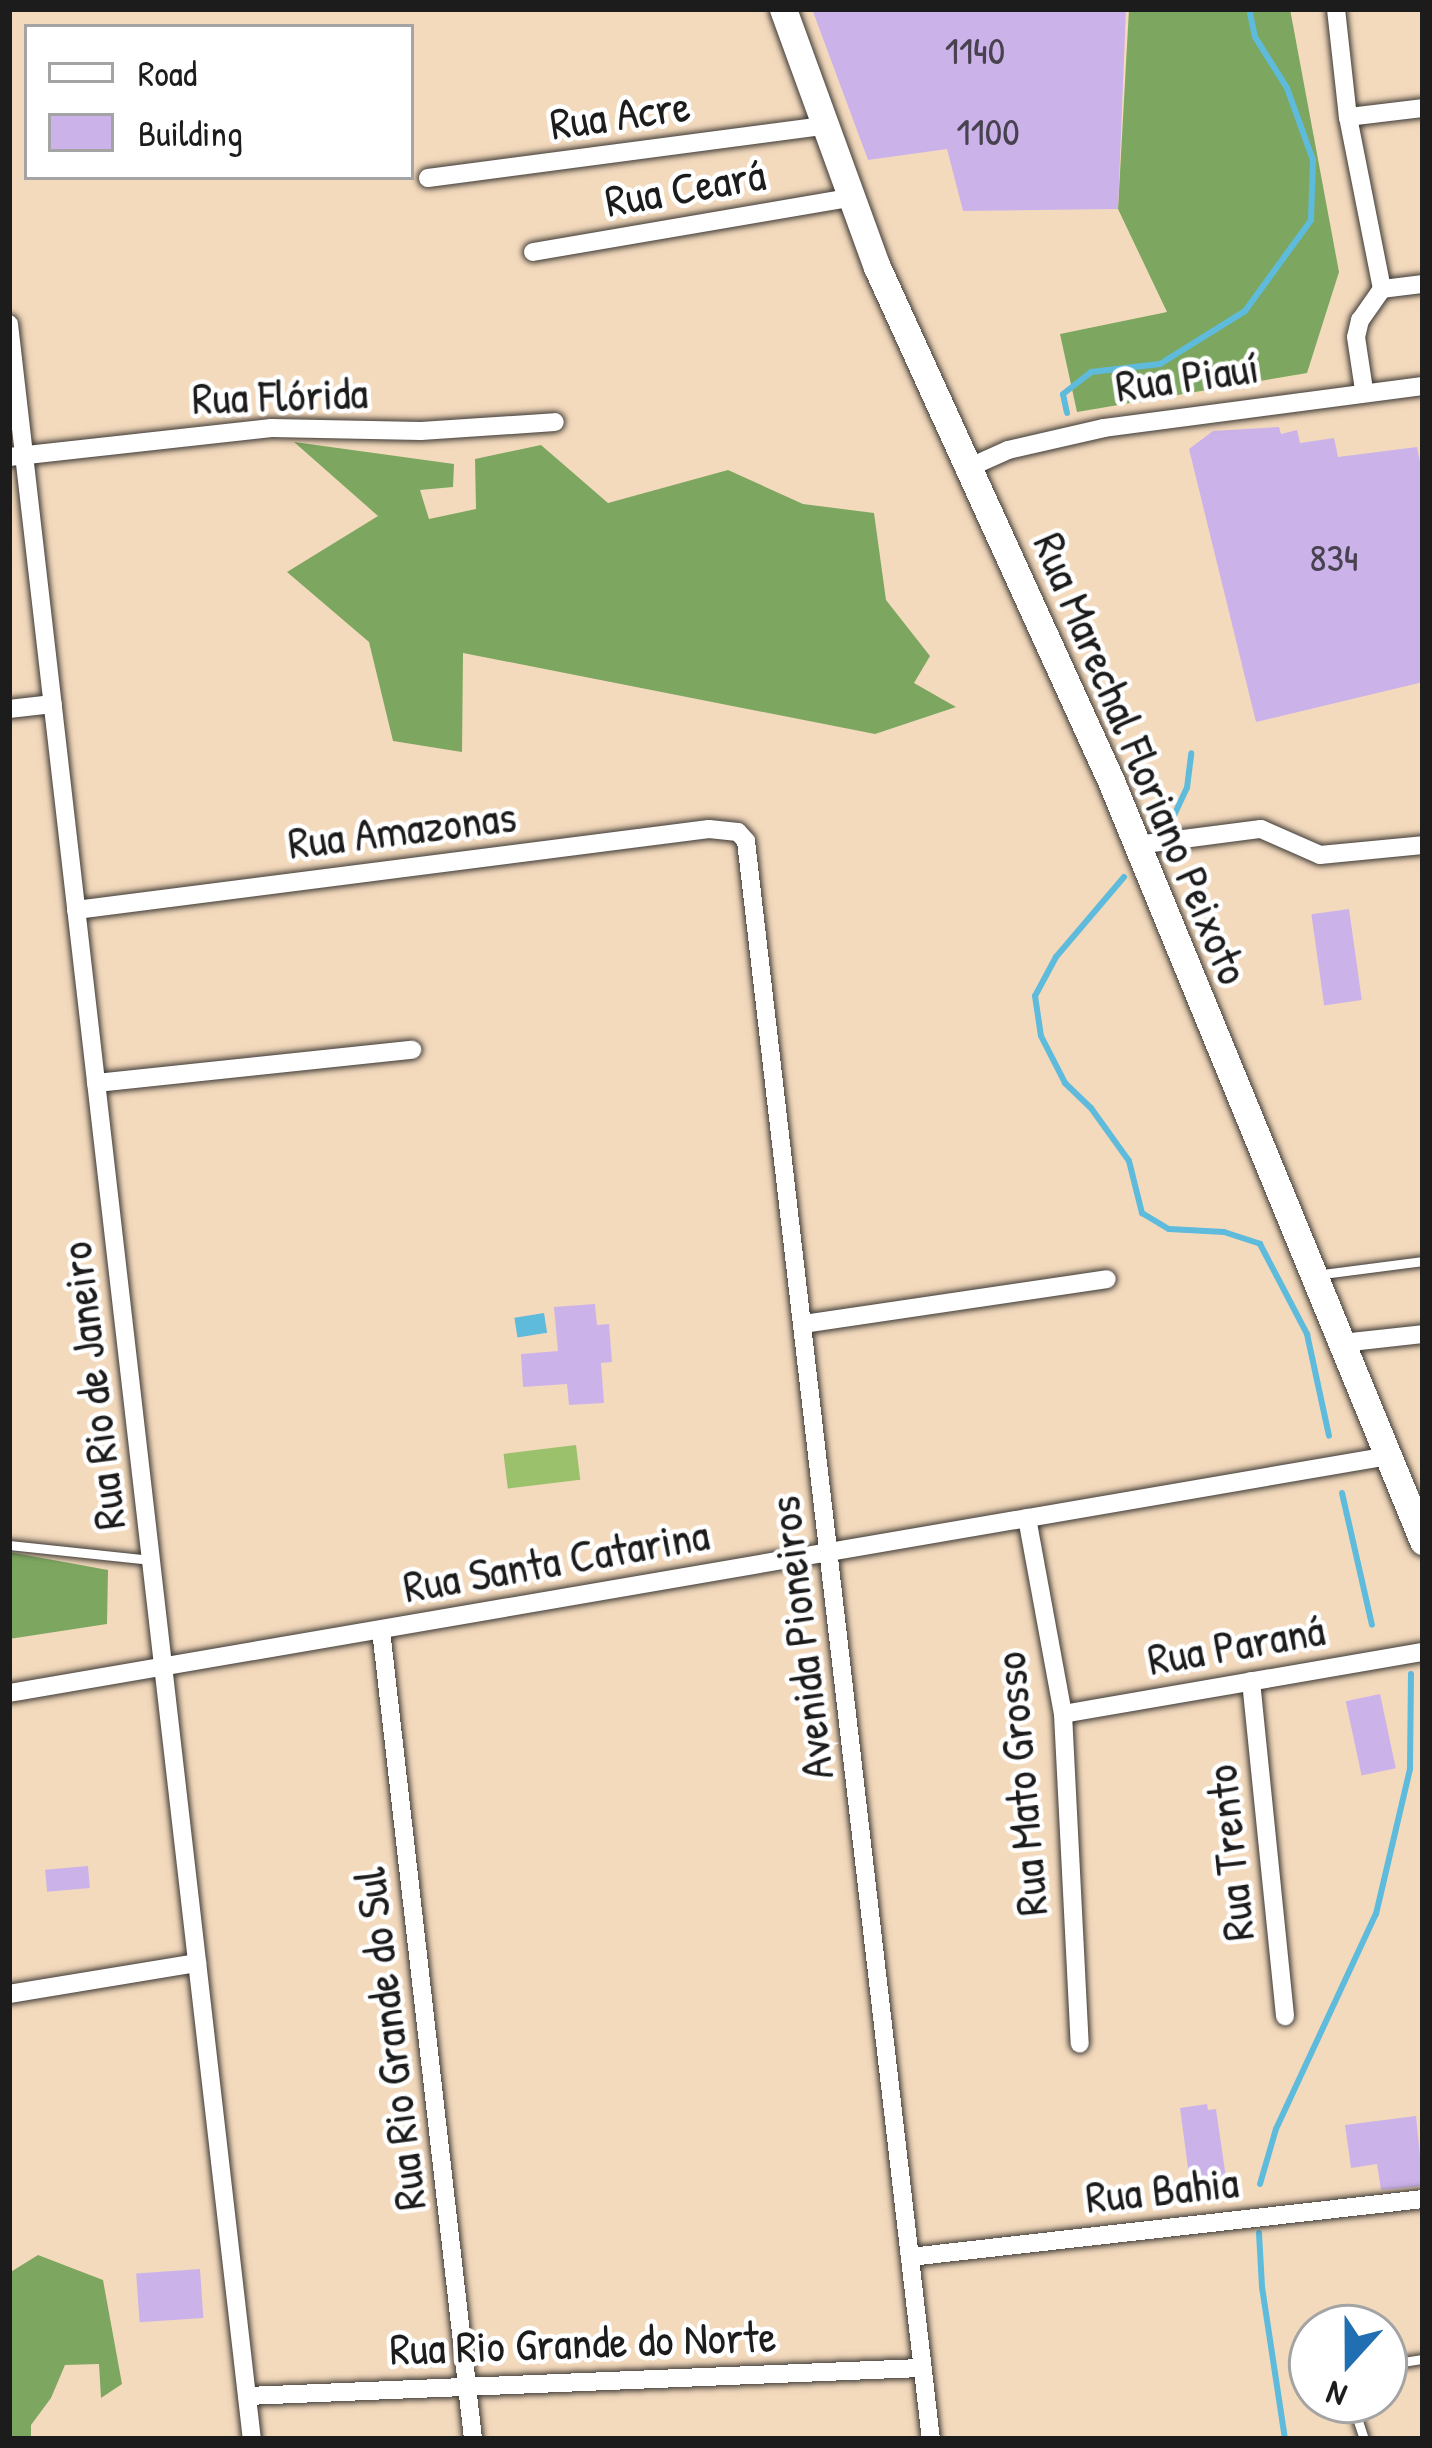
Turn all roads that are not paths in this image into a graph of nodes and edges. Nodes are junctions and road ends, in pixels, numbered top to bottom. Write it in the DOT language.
graph roads {
  1 [pos="783,9"];
  2 [pos="1336,9"];
  3 [pos="1423,108"];
  4 [pos="1348,117"];
  5 [pos="822,126"];
  6 [pos="428,178"];
  7 [pos="849,198"];
  8 [pos="533,252"];
  9 [pos="1423,284"];
  10 [pos="1382,289"];
  11 [pos="9,324"];
  12 [pos="1423,386"];
  13 [pos="1364,390"];
  14 [pos="555,422"];
  15 [pos="15,433"];
  16 [pos="16,456"];
  17 [pos="968,468"];
  18 [pos="52,704"];
  19 [pos="9,709"];
  20 [pos="738,832"];
  21 [pos="1138,845"];
  22 [pos="1423,845"];
  23 [pos="76,910"];
  24 [pos="412,1050"];
  25 [pos="96,1083"];
  26 [pos="1423,1261"];
  27 [pos="1315,1275"];
  28 [pos="1107,1279"];
  29 [pos="803,1324"];
  30 [pos="1423,1334"];
  31 [pos="1342,1343"];
  32 [pos="1388,1456"];
  33 [pos="1414,1499"];
  34 [pos="1027,1518"];
  35 [pos="1423,1541"];
  36 [pos="9,1545"];
  37 [pos="829,1552"];
  38 [pos="151,1560"];
  39 [pos="381,1630"];
  40 [pos="1423,1652"];
  41 [pos="163,1667"];
  42 [pos="1251,1682"];
  43 [pos="9,1693"];
  44 [pos="1063,1714"];
  45 [pos="197,1963"];
  46 [pos="9,1994"];
  47 [pos="1285,2016"];
  48 [pos="1080,2044"];
  49 [pos="1423,2199"];
  50 [pos="910,2257"];
  51 [pos="922,2368"];
  52 [pos="468,2384"];
  53 [pos="247,2396"];
  54 [pos="252,2439"];
  55 [pos="473,2439"];
  56 [pos="931,2439"];
  1 -- 5 [label="main road, Rua Marechal Floriano Peixoto"];
  2 -- 4 [label="street"];
  3 -- 4 [label="street"];
  4 -- 10 [label="street"];
  5 -- 6 [label="street, Rua Acre"];
  5 -- 7 [label="main road, Rua Marechal Floriano Peixoto"];
  7 -- 8 [label="street, Rua Ceará"];
  7 -- 17 [label="main road, Rua Marechal Floriano Peixoto"];
  9 -- 10 [label="street"];
  10 -- 13 [label="street"];
  11 -- 15 [label="street, Rua Rio de Janeiro"];
  12 -- 13 [label="street, Rua Piauí"];
  13 -- 17 [label="street, Rua Piauí"];
  14 -- 16 [label="street, Rua Flórida"];
  15 -- 16 [label="street, Rua Rio de Janeiro"];
  16 -- 18 [label="street, Rua Rio de Janeiro"];
  17 -- 21 [label="main road, Rua Marechal Floriano Peixoto"];
  18 -- 19 [label="street"];
  18 -- 23 [label="street, Rua Rio de Janeiro"];
  20 -- 23 [label="street, Rua Amazonas"];
  20 -- 29 [label="street, Avenida Pioneiros"];
  21 -- 22 [label="street"];
  21 -- 27 [label="main road, Rua Marechal Floriano Peixoto"];
  23 -- 25 [label="street, Rua Rio de Janeiro"];
  24 -- 25 [label="street"];
  25 -- 38 [label="street, Rua Rio de Janeiro"];
  26 -- 27 [label="lane"];
  27 -- 31 [label="main road, Rua Marechal Floriano Peixoto"];
  28 -- 29 [label="street"];
  29 -- 37 [label="street, Avenida Pioneiros"];
  30 -- 31 [label="street"];
  31 -- 32 [label="main road, Rua Marechal Floriano Peixoto"];
  32 -- 33 [label="main road, Rua Marechal Floriano Peixoto"];
  32 -- 34 [label="street, Rua Santa Catarina"];
  33 -- 35 [label="main road, Rua Marechal Floriano Peixoto"];
  34 -- 37 [label="street, Rua Santa Catarina"];
  34 -- 44 [label="street, Rua Mato Grosso"];
  36 -- 38 [label="lane"];
  37 -- 39 [label="street, Rua Santa Catarina"];
  37 -- 50 [label="street, Avenida Pioneiros"];
  38 -- 41 [label="street, Rua Rio de Janeiro"];
  39 -- 41 [label="street, Rua Santa Catarina"];
  39 -- 52 [label="street, Rua Rio Grande do Sul"];
  40 -- 42 [label="street, Rua Paraná"];
  41 -- 43 [label="street, Rua Santa Catarina"];
  41 -- 45 [label="street, Rua Rio de Janeiro"];
  42 -- 44 [label="street, Rua Paraná"];
  42 -- 47 [label="street, Rua Trento"];
  44 -- 48 [label="street, Rua Mato Grosso"];
  45 -- 46 [label="street"];
  45 -- 53 [label="street, Rua Rio de Janeiro"];
  49 -- 50 [label="street, Rua Bahia"];
  50 -- 51 [label="street, Avenida Pioneiros"];
  51 -- 52 [label="street, Rua Rio Grande do Norte"];
  51 -- 56 [label="street, Avenida Pioneiros"];
  52 -- 53 [label="street, Rua Rio Grande do Norte"];
  52 -- 55 [label="street, Rua Rio Grande do Sul"];
  53 -- 54 [label="street, Rua Rio de Janeiro"];
}
